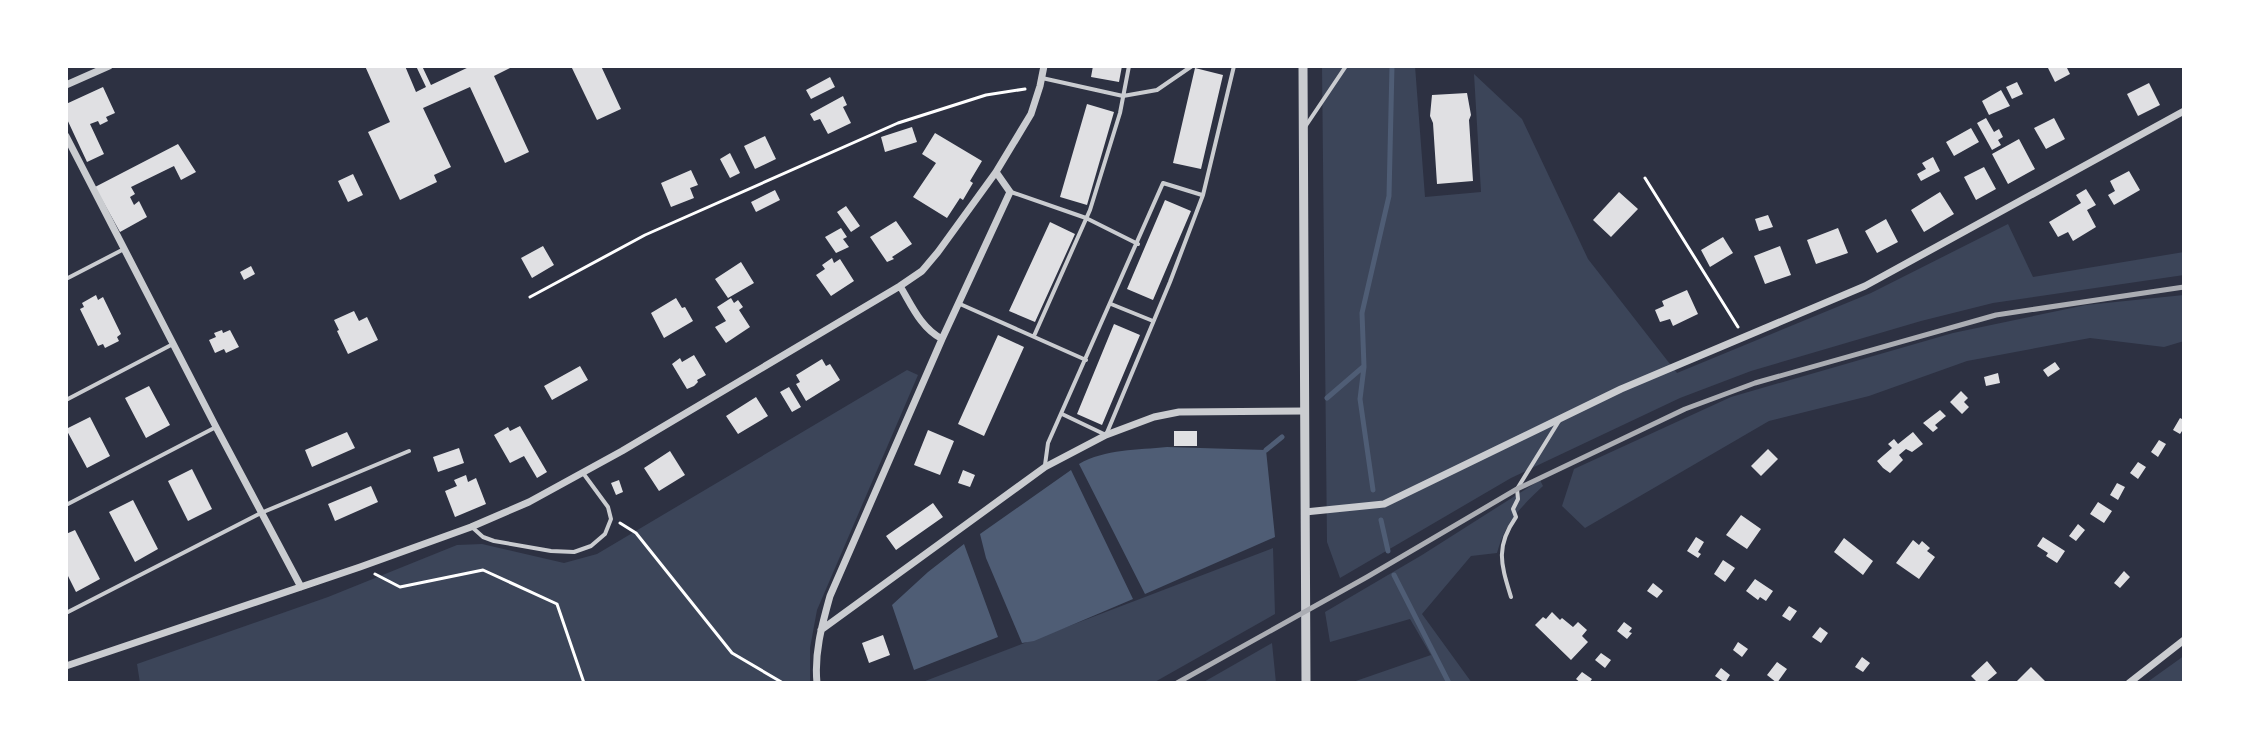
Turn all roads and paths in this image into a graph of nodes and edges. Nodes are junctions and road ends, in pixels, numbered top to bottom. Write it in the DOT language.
graph roads {
  1 [pos="109,66"];
  2 [pos="1044,66"];
  3 [pos="1129,66"];
  4 [pos="1192,66"];
  5 [pos="1234,66"];
  6 [pos="1303,66"];
  7 [pos="1346,66"];
  8 [pos="1041,82"];
  9 [pos="66,85"];
  10 [pos="1123,96"];
  11 [pos="2184,111"];
  12 [pos="1303,129"];
  13 [pos="66,136"];
  14 [pos="996,172"];
  15 [pos="1645,178"];
  16 [pos="1010,192"];
  17 [pos="1203,195"];
  18 [pos="1086,218"];
  19 [pos="1138,244"];
  20 [pos="124,249"];
  21 [pos="66,279"];
  22 [pos="900,286"];
  23 [pos="530,297"];
  24 [pos="958,303"];
  25 [pos="1111,304"];
  26 [pos="1153,321"];
  27 [pos="1034,336"];
  28 [pos="1744,337"];
  29 [pos="942,339"];
  30 [pos="173,344"];
  31 [pos="1086,360"];
  32 [pos="66,400"];
  33 [pos="1304,411"];
  34 [pos="1062,414"];
  35 [pos="1561,419"];
  36 [pos="216,427"];
  37 [pos="1106,435"];
  38 [pos="409,451"];
  39 [pos="1045,467"];
  40 [pos="583,473"];
  41 [pos="66,505"];
  42 [pos="1305,512"];
  43 [pos="261,513"];
  44 [pos="611,519"];
  45 [pos="471,527"];
  46 [pos="360,567"];
  47 [pos="301,587"];
  48 [pos="1511,597"];
  49 [pos="66,613"];
  50 [pos="821,630"];
  51 [pos="2184,640"];
  52 [pos="66,666"];
  53 [pos="584,683"];
  54 [pos="783,683"];
  55 [pos="817,683"];
  56 [pos="1306,683"];
  57 [pos="2129,683"];
  1 -- 9 [label="street"];
  2 -- 8 [label="street"];
  3 -- 10 [label="lane"];
  4 -- 10 [label="lane"];
  5 -- 17 [label="lane"];
  6 -- 12 [label="street"];
  7 -- 12 [label="lane"];
  8 -- 10 [label="lane"];
  8 -- 14 [label="street"];
  8 -- 23 [label="path"];
  10 -- 18 [label="lane"];
  11 -- 28 [label="street"];
  12 -- 33 [label="street"];
  13 -- 20 [label="street"];
  14 -- 16 [label="street"];
  14 -- 22 [label="street"];
  15 -- 28 [label="path"];
  16 -- 18 [label="lane"];
  16 -- 24 [label="street"];
  17 -- 19 [label="lane"];
  17 -- 26 [label="lane"];
  18 -- 19 [label="lane"];
  18 -- 27 [label="lane"];
  19 -- 25 [label="lane"];
  20 -- 21 [label="lane"];
  20 -- 30 [label="street"];
  22 -- 29 [label="street"];
  22 -- 40 [label="street"];
  24 -- 27 [label="lane"];
  24 -- 29 [label="street"];
  25 -- 26 [label="lane"];
  25 -- 31 [label="lane"];
  26 -- 37 [label="lane"];
  27 -- 31 [label="lane"];
  28 -- 35 [label="street"];
  29 -- 50 [label="street"];
  30 -- 32 [label="lane"];
  30 -- 36 [label="street"];
  31 -- 34 [label="lane"];
  33 -- 37 [label="street"];
  33 -- 42 [label="street"];
  34 -- 37 [label="lane"];
  34 -- 39 [label="lane"];
  35 -- 42 [label="street"];
  35 -- 48 [label="lane"];
  36 -- 41 [label="lane"];
  36 -- 43 [label="street"];
  37 -- 39 [label="street"];
  38 -- 43 [label="lane"];
  39 -- 50 [label="street"];
  40 -- 44 [label="lane"];
  40 -- 45 [label="street"];
  42 -- 56 [label="street"];
  43 -- 47 [label="street"];
  43 -- 49 [label="lane"];
  44 -- 45 [label="lane"];
  44 -- 54 [label="path"];
  45 -- 46 [label="street"];
  46 -- 47 [label="street"];
  46 -- 53 [label="path"];
  47 -- 52 [label="street"];
  50 -- 55 [label="street"];
  51 -- 57 [label="street"];
}
